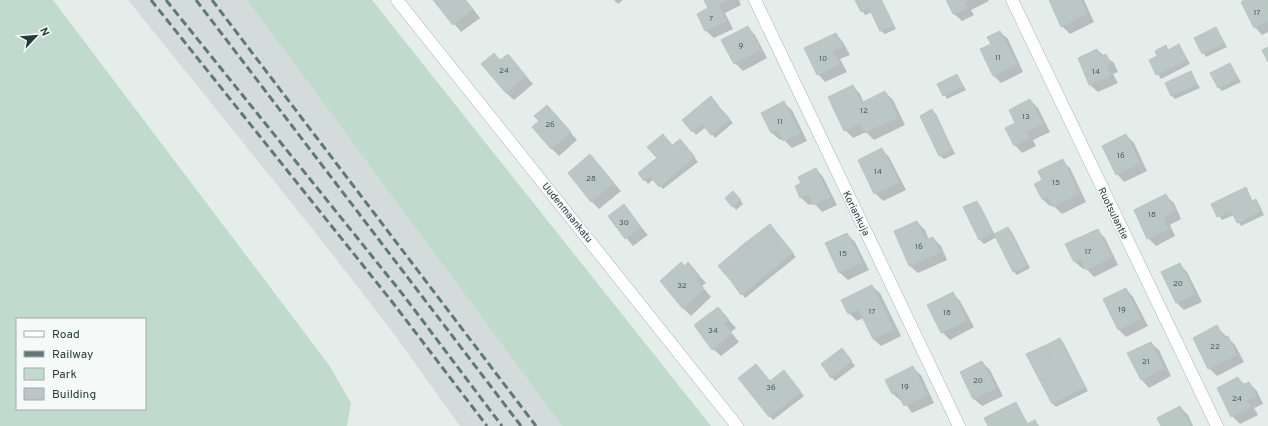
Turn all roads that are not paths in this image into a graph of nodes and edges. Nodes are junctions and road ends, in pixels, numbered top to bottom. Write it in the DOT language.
graph roads {
  1 [pos="397,0"];
  2 [pos="755,0"];
  3 [pos="1012,0"];
  4 [pos="737,426"];
  5 [pos="959,426"];
  6 [pos="1217,426"];
  1 -- 4 [label="street, Uudenmaankatu"];
  2 -- 5 [label="street, Koriankuja"];
  3 -- 6 [label="street, Ruotsulantie"];
}
